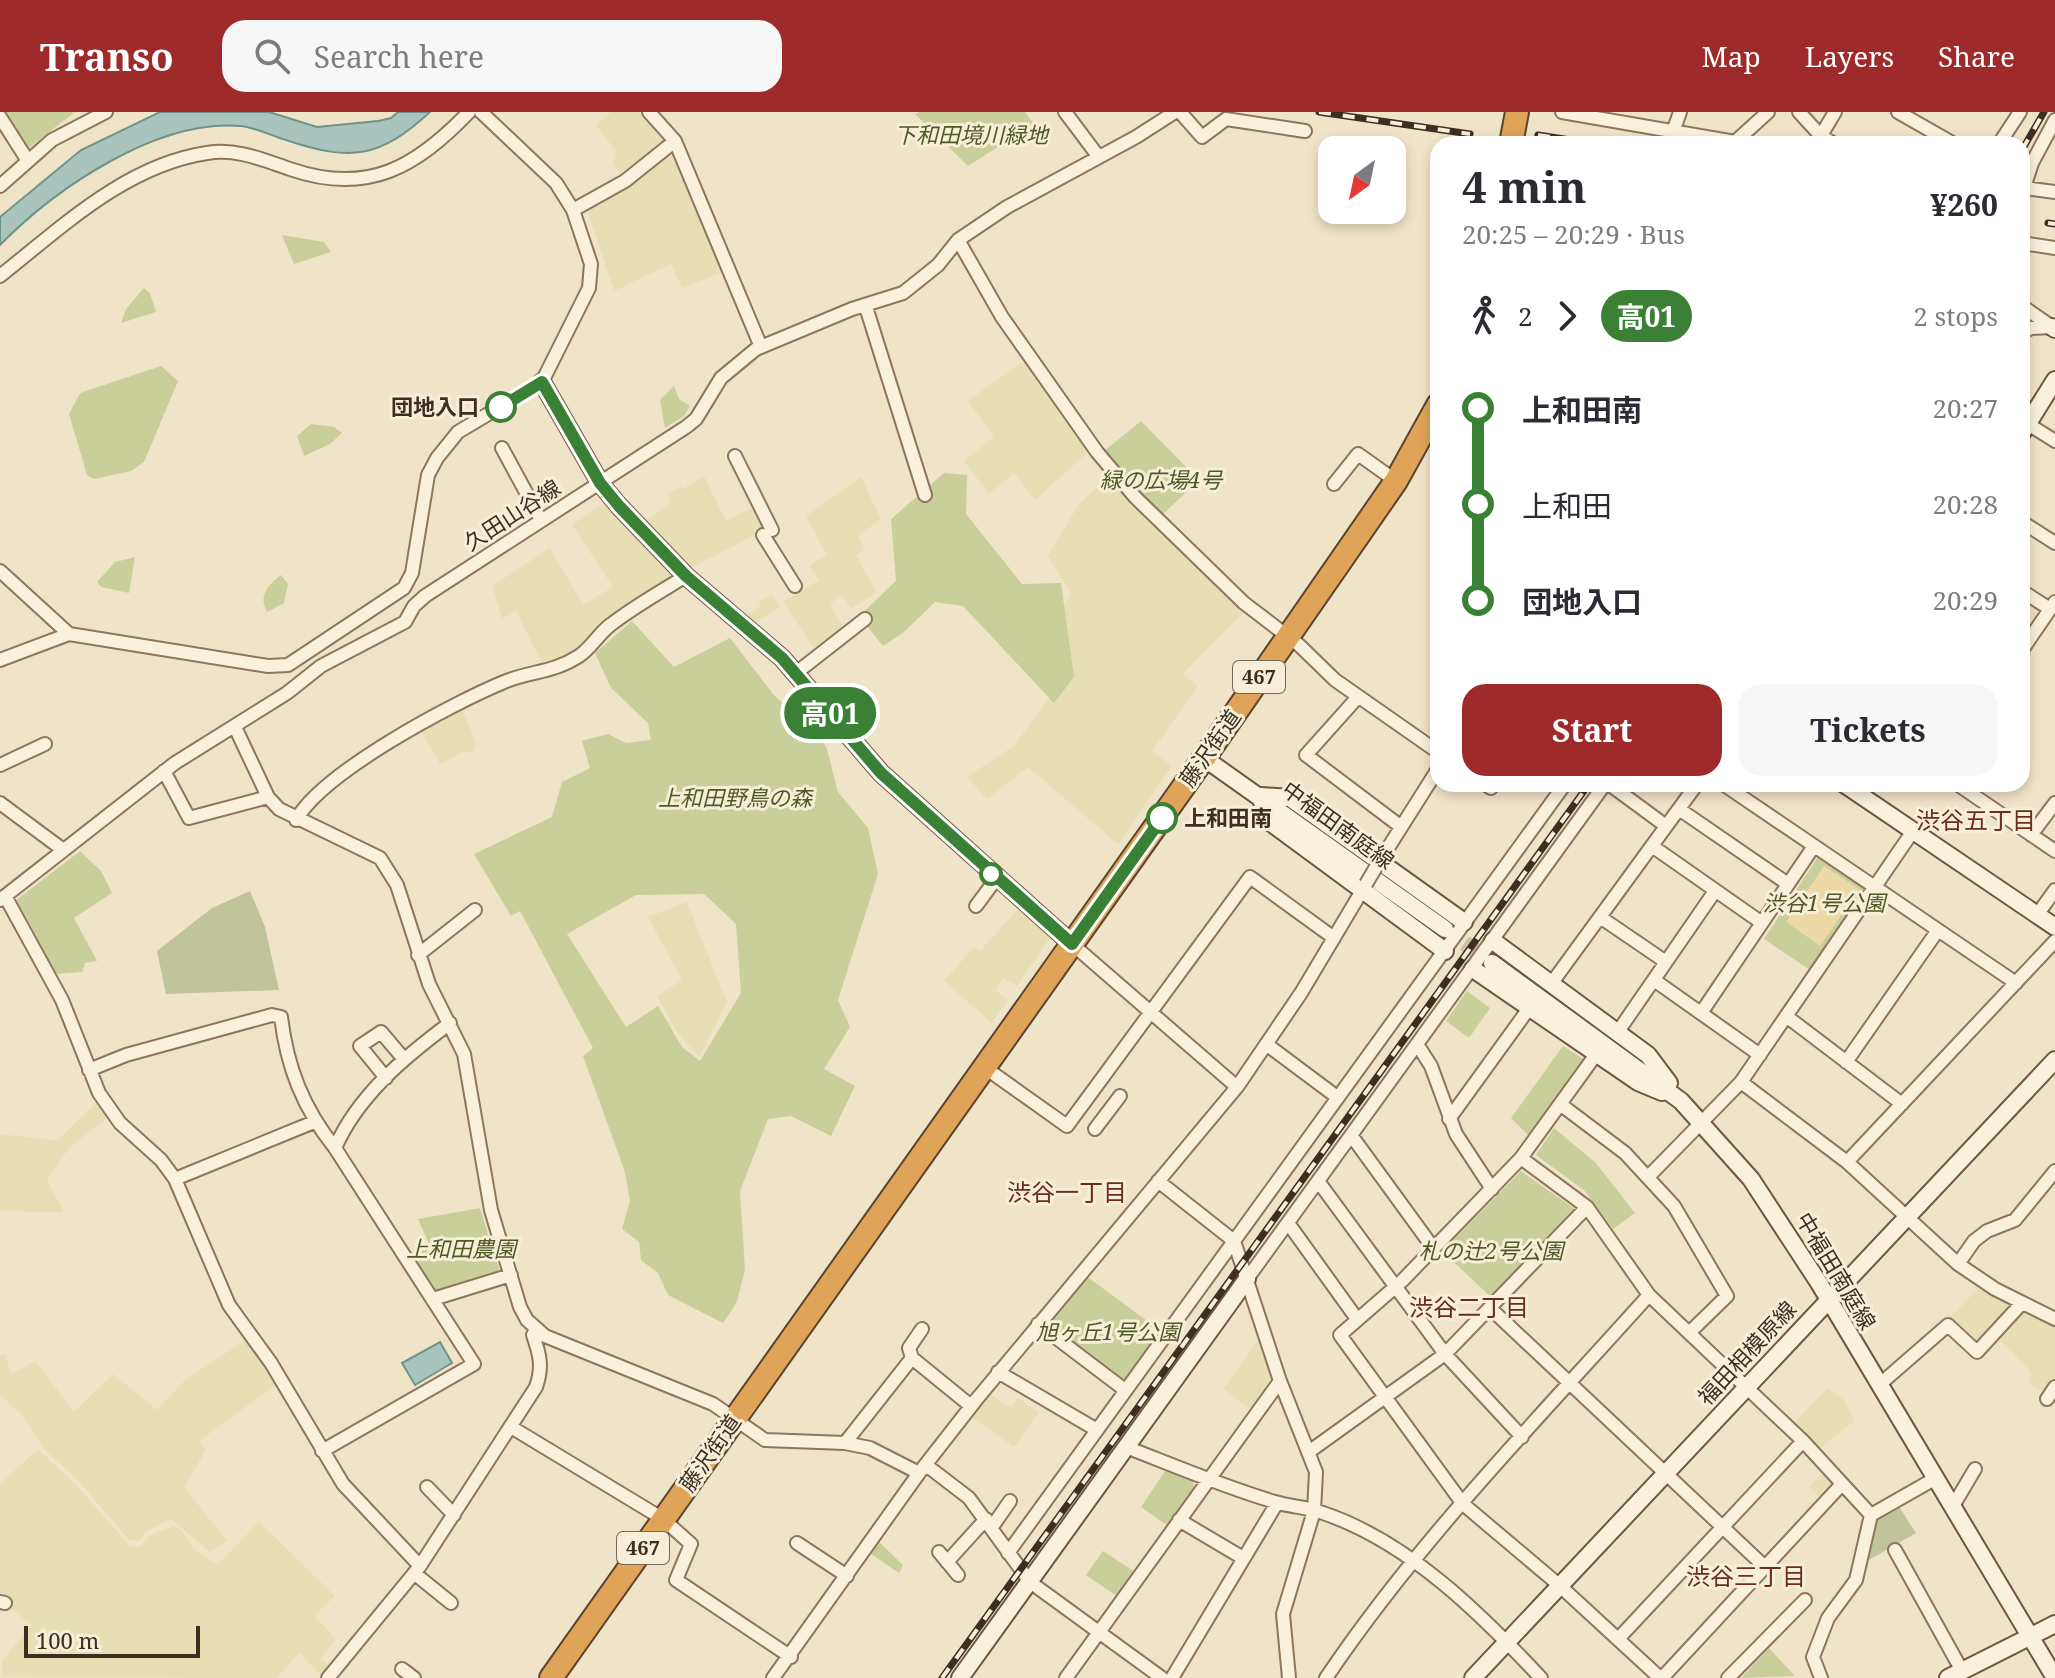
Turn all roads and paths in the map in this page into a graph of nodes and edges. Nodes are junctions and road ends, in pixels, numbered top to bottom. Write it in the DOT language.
graph roads {
  1 [pos="106,112"];
  2 [pos="469,112"];
  3 [pos="481,112"];
  4 [pos="649,112"];
  5 [pos="1065,112"];
  6 [pos="1177,112"];
  7 [pos="1517,112"];
  8 [pos="1562,112"];
  9 [pos="1768,112"];
  10 [pos="1799,112"];
  11 [pos="1835,112"];
  12 [pos="1898,112"];
  13 [pos="2020,112"];
  14 [pos="1677,113"];
  15 [pos="1588,115"];
  16 [pos="0,117"];
  17 [pos="2055,120"];
  18 [pos="1305,131"];
  19 [pos="1673,132"];
  20 [pos="1512,136"];
  21 [pos="1698,136"];
  22 [pos="1742,136"];
  23 [pos="1815,136"];
  24 [pos="1820,136"];
  25 [pos="1930,136"];
  26 [pos="2004,136"];
  27 [pos="675,141"];
  28 [pos="1098,156"];
  29 [pos="28,161"];
  30 [pos="2030,170"];
  31 [pos="0,186"];
  32 [pos="2030,191"];
  33 [pos="2055,192"];
  34 [pos="573,210"];
  35 [pos="958,240"];
  36 [pos="2030,244"];
  37 [pos="2055,248"];
  38 [pos="0,276"];
  39 [pos="866,307"];
  40 [pos="2030,312"];
  41 [pos="2030,328"];
  42 [pos="2054,328"];
  43 [pos="761,347"];
  44 [pos="2055,380"];
  45 [pos="542,382"];
  46 [pos="1430,419"];
  47 [pos="2030,421"];
  48 [pos="2030,431"];
  49 [pos="2055,441"];
  50 [pos="502,448"];
  51 [pos="735,456"];
  52 [pos="1396,481"];
  53 [pos="600,483"];
  54 [pos="1334,484"];
  55 [pos="925,495"];
  56 [pos="540,518"];
  57 [pos="2030,527"];
  58 [pos="2055,543"];
  59 [pos="0,571"];
  60 [pos="686,576"];
  61 [pos="795,586"];
  62 [pos="2030,595"];
  63 [pos="2053,606"];
  64 [pos="865,619"];
  65 [pos="69,634"];
  66 [pos="1288,637"];
  67 [pos="2030,639"];
  68 [pos="0,660"];
  69 [pos="796,673"];
  70 [pos="1357,698"];
  71 [pos="235,727"];
  72 [pos="45,744"];
  73 [pos="1430,747"];
  74 [pos="1204,758"];
  75 [pos="0,765"];
  76 [pos="164,771"];
  77 [pos="1430,781"];
  78 [pos="1559,792"];
  79 [pos="1601,792"];
  80 [pos="1618,792"];
  81 [pos="1691,792"];
  82 [pos="1735,792"];
  83 [pos="1856,792"];
  84 [pos="1969,792"];
  85 [pos="1259,796"];
  86 [pos="268,797"];
  87 [pos="0,803"];
  88 [pos="2055,803"];
  89 [pos="1679,809"];
  90 [pos="296,820"];
  91 [pos="1400,826"];
  92 [pos="1666,826"];
  93 [pos="1913,831"];
  94 [pos="2031,835"];
  95 [pos="1652,846"];
  96 [pos="1814,846"];
  97 [pos="62,849"];
  98 [pos="2055,851"];
  99 [pos="1378,865"];
  100 [pos="996,879"];
  101 [pos="1788,884"];
  102 [pos="1364,886"];
  103 [pos="1875,887"];
  104 [pos="2055,890"];
  105 [pos="1715,891"];
  106 [pos="3,898"];
  107 [pos="976,906"];
  108 [pos="475,910"];
  109 [pos="2037,915"];
  110 [pos="1600,917"];
  111 [pos="1464,922"];
  112 [pos="1762,923"];
  113 [pos="2055,927"];
  114 [pos="1445,929"];
  115 [pos="1938,930"];
  116 [pos="1334,938"];
  117 [pos="1493,941"];
  118 [pos="2055,941"];
  119 [pos="1072,944"];
  120 [pos="1445,951"];
  121 [pos="418,955"];
  122 [pos="1666,962"];
  123 [pos="1492,963"];
  124 [pos="1473,969"];
  125 [pos="1654,980"];
  126 [pos="2016,983"];
  127 [pos="1551,984"];
  128 [pos="1530,1007"];
  129 [pos="1151,1013"];
  130 [pos="1701,1013"];
  131 [pos="1786,1016"];
  132 [pos="450,1023"];
  133 [pos="1617,1033"];
  134 [pos="1266,1044"];
  135 [pos="1417,1044"];
  136 [pos="1597,1053"];
  137 [pos="1760,1055"];
  138 [pos="403,1058"];
  139 [pos="2055,1060"];
  140 [pos="1846,1062"];
  141 [pos="984,1067"];
  142 [pos="89,1070"];
  143 [pos="386,1078"];
  144 [pos="1741,1082"];
  145 [pos="1237,1087"];
  146 [pos="1120,1096"];
  147 [pos="1337,1097"];
  148 [pos="1088,1098"];
  149 [pos="1681,1101"];
  150 [pos="1560,1104"];
  151 [pos="1902,1104"];
  152 [pos="1108,1112"];
  153 [pos="1449,1119"];
  154 [pos="1701,1121"];
  155 [pos="314,1122"];
  156 [pos="1095,1129"];
  157 [pos="1351,1135"];
  158 [pos="335,1148"];
  159 [pos="1521,1158"];
  160 [pos="1847,1162"];
  161 [pos="2055,1171"];
  162 [pos="1649,1176"];
  163 [pos="175,1179"];
  164 [pos="1158,1181"];
  165 [pos="1318,1181"];
  166 [pos="1492,1189"];
  167 [pos="1587,1207"];
  168 [pos="1906,1217"];
  169 [pos="1288,1223"];
  170 [pos="1234,1241"];
  171 [pos="1434,1249"];
  172 [pos="1958,1264"];
  173 [pos="511,1275"];
  174 [pos="1247,1279"];
  175 [pos="1395,1285"];
  176 [pos="1649,1295"];
  177 [pos="433,1299"];
  178 [pos="1828,1299"];
  179 [pos="2022,1303"];
  180 [pos="1490,1308"];
  181 [pos="1357,1319"];
  182 [pos="2055,1319"];
  183 [pos="1038,1324"];
  184 [pos="536,1329"];
  185 [pos="922,1329"];
  186 [pos="1690,1332"];
  187 [pos="1445,1354"];
  188 [pos="912,1358"];
  189 [pos="998,1372"];
  190 [pos="1280,1381"];
  191 [pos="1569,1383"];
  192 [pos="1879,1385"];
  193 [pos="1747,1386"];
  194 [pos="2055,1387"];
  195 [pos="1125,1390"];
  196 [pos="1387,1398"];
  197 [pos="2047,1399"];
  198 [pos="971,1406"];
  199 [pos="735,1419"];
  200 [pos="511,1427"];
  201 [pos="1097,1430"];
  202 [pos="1522,1437"];
  203 [pos="1803,1441"];
  204 [pos="845,1443"];
  205 [pos="1126,1447"];
  206 [pos="322,1451"];
  207 [pos="1310,1451"];
  208 [pos="922,1469"];
  209 [pos="1975,1469"];
  210 [pos="1665,1473"];
  211 [pos="1936,1478"];
  212 [pos="1208,1481"];
  213 [pos="1842,1484"];
  214 [pos="427,1487"];
  215 [pos="1010,1501"];
  216 [pos="1277,1503"];
  217 [pos="1463,1504"];
  218 [pos="1953,1506"];
  219 [pos="1314,1511"];
  220 [pos="454,1515"];
  221 [pos="1871,1515"];
  222 [pos="663,1519"];
  223 [pos="1179,1520"];
  224 [pos="989,1523"];
  225 [pos="1722,1527"];
  226 [pos="797,1543"];
  227 [pos="1895,1550"];
  228 [pos="1008,1553"];
  229 [pos="1243,1558"];
  230 [pos="1414,1562"];
  231 [pos="1765,1567"];
  232 [pos="417,1569"];
  233 [pos="958,1575"];
  234 [pos="847,1576"];
  235 [pos="1030,1582"];
  236 [pos="1559,1585"];
  237 [pos="1805,1600"];
  238 [pos="451,1603"];
  239 [pos="2055,1624"];
  240 [pos="1099,1632"];
  241 [pos="2031,1635"];
  242 [pos="1618,1639"];
  243 [pos="1506,1643"];
  244 [pos="791,1657"];
  245 [pos="402,1669"];
  246 [pos="1965,1672"];
  247 [pos="1071,1676"];
  248 [pos="328,1678"];
  249 [pos="414,1678"];
  250 [pos="551,1678"];
  251 [pos="773,1678"];
  252 [pos="960,1678"];
  253 [pos="1162,1678"];
  254 [pos="1172,1678"];
  255 [pos="1289,1678"];
  256 [pos="1326,1678"];
  257 [pos="1473,1678"];
  258 [pos="1541,1678"];
  259 [pos="1661,1678"];
  260 [pos="1728,1678"];
  261 [pos="1821,1678"];
  262 [pos="2055,1678"];
  1 -- 29 [label="street"];
  2 -- 38 [label="street"];
  3 -- 34 [label="street"];
  4 -- 27 [label="street"];
  5 -- 28 [label="street"];
  6 -- 18 [label="street"];
  6 -- 28 [label="street, 久田山谷線"];
  7 -- 20 [label="highway"];
  8 -- 15 [label="street"];
  9 -- 22 [label="street"];
  10 -- 23 [label="street"];
  11 -- 24 [label="street"];
  12 -- 25 [label="street"];
  13 -- 26 [label="street"];
  14 -- 19 [label="street"];
  15 -- 19 [label="street"];
  16 -- 29 [label="street"];
  17 -- 30 [label="street"];
  19 -- 21 [label="street"];
  27 -- 34 [label="street"];
  27 -- 43 [label="street"];
  28 -- 35 [label="street, 久田山谷線"];
  29 -- 31 [label="street"];
  32 -- 33 [label="street"];
  34 -- 45 [label="street"];
  35 -- 39 [label="street, 久田山谷線"];
  35 -- 66 [label="street"];
  36 -- 37 [label="street"];
  39 -- 43 [label="street, 久田山谷線"];
  39 -- 55 [label="street"];
  40 -- 42 [label="street"];
  41 -- 42 [label="street"];
  43 -- 53 [label="street, 久田山谷線"];
  44 -- 47 [label="street"];
  45 -- 53 [label="street"];
  45 -- 65 [label="street"];
  46 -- 52 [label="highway, 藤沢街道 / 467"];
  48 -- 49 [label="street"];
  50 -- 56 [label="street"];
  51 -- 61 [label="street"];
  52 -- 54 [label="street"];
  52 -- 66 [label="highway, 藤沢街道 / 467"];
  53 -- 56 [label="street, 久田山谷線"];
  53 -- 60 [label="street"];
  56 -- 71 [label="street, 久田山谷線"];
  57 -- 58 [label="street"];
  59 -- 65 [label="street"];
  60 -- 69 [label="street"];
  60 -- 90 [label="street"];
  62 -- 63 [label="street"];
  63 -- 67 [label="street"];
  64 -- 69 [label="street"];
  65 -- 68 [label="street"];
  66 -- 70 [label="street"];
  66 -- 74 [label="highway, 藤沢街道 / 467"];
  69 -- 100 [label="street"];
  70 -- 73 [label="street"];
  70 -- 91 [label="street"];
  71 -- 76 [label="street, 久田山谷線"];
  71 -- 86 [label="street"];
  72 -- 75 [label="street"];
  74 -- 85 [label="street, 中福田南庭線"];
  74 -- 119 [label="highway, 藤沢街道 / 467"];
  76 -- 86 [label="street"];
  76 -- 97 [label="street, 久田山谷線"];
  77 -- 91 [label="street"];
  78 -- 111 [label="street"];
  79 -- 117 [label="street"];
  80 -- 92 [label="street"];
  81 -- 89 [label="street"];
  82 -- 96 [label="street"];
  83 -- 93 [label="street"];
  84 -- 94 [label="street"];
  85 -- 99 [label="street"];
  85 -- 102 [label="street"];
  85 -- 114 [label="street, 中福田南庭線"];
  86 -- 90 [label="street"];
  87 -- 97 [label="street"];
  88 -- 94 [label="street"];
  89 -- 92 [label="street"];
  89 -- 101 [label="street"];
  90 -- 121 [label="street"];
  91 -- 99 [label="street"];
  92 -- 95 [label="street"];
  93 -- 103 [label="street"];
  93 -- 109 [label="street"];
  94 -- 98 [label="street"];
  95 -- 105 [label="street"];
  95 -- 110 [label="street"];
  96 -- 101 [label="street"];
  96 -- 103 [label="street"];
  97 -- 106 [label="street, 久田山谷線"];
  99 -- 102 [label="street, bridge"];
  99 -- 111 [label="street"];
  100 -- 107 [label="street"];
  100 -- 119 [label="street"];
  101 -- 112 [label="street"];
  102 -- 116 [label="street"];
  102 -- 120 [label="street"];
  103 -- 115 [label="street"];
  103 -- 131 [label="street"];
  104 -- 109 [label="street"];
  105 -- 112 [label="street"];
  105 -- 122 [label="street"];
  106 -- 142 [label="street"];
  108 -- 121 [label="street"];
  109 -- 113 [label="street"];
  110 -- 122 [label="street"];
  110 -- 127 [label="street"];
  111 -- 120 [label="street"];
  112 -- 130 [label="street"];
  115 -- 126 [label="street"];
  115 -- 140 [label="street"];
  116 -- 129 [label="street"];
  116 -- 134 [label="street"];
  117 -- 124 [label="street"];
  117 -- 127 [label="street"];
  118 -- 126 [label="street"];
  119 -- 129 [label="street"];
  119 -- 141 [label="highway, 藤沢街道 / 467"];
  120 -- 147 [label="street"];
  121 -- 132 [label="street"];
  122 -- 125 [label="street"];
  123 -- 149 [label="street, 中福田南庭線"];
  124 -- 128 [label="street"];
  124 -- 135 [label="street"];
  125 -- 130 [label="street"];
  125 -- 133 [label="street"];
  126 -- 151 [label="street"];
  127 -- 133 [label="street"];
  128 -- 136 [label="street"];
  128 -- 153 [label="street"];
  129 -- 145 [label="street"];
  129 -- 148 [label="street"];
  130 -- 137 [label="street"];
  131 -- 137 [label="street"];
  131 -- 140 [label="street"];
  132 -- 138 [label="street"];
  132 -- 173 [label="street"];
  133 -- 149 [label="street"];
  134 -- 145 [label="street"];
  134 -- 147 [label="street"];
  135 -- 153 [label="street"];
  135 -- 157 [label="street"];
  136 -- 149 [label="street"];
  136 -- 150 [label="street"];
  137 -- 144 [label="street"];
  138 -- 143 [label="street"];
  138 -- 143 [label="street"];
  139 -- 168 [label="street, 福田相模原線"];
  140 -- 151 [label="street"];
  141 -- 148 [label="street"];
  141 -- 199 [label="highway, 藤沢街道 / 467"];
  142 -- 155 [label="street"];
  142 -- 163 [label="street"];
  143 -- 158 [label="street"];
  144 -- 154 [label="street"];
  144 -- 160 [label="street"];
  145 -- 164 [label="street"];
  146 -- 152 [label="street"];
  147 -- 170 [label="street"];
  148 -- 152 [label="street"];
  149 -- 154 [label="street, 中福田南庭線"];
  150 -- 159 [label="street"];
  150 -- 162 [label="street"];
  151 -- 160 [label="street"];
  152 -- 156 [label="street"];
  153 -- 166 [label="street"];
  154 -- 162 [label="street"];
  154 -- 178 [label="street, 中福田南庭線"];
  155 -- 158 [label="street"];
  155 -- 163 [label="street"];
  157 -- 165 [label="street"];
  157 -- 171 [label="street"];
  158 -- 177 [label="street"];
  159 -- 166 [label="street"];
  159 -- 167 [label="street"];
  160 -- 168 [label="street"];
  161 -- 172 [label="street"];
  162 -- 186 [label="street"];
  163 -- 206 [label="street"];
  164 -- 170 [label="street"];
  164 -- 183 [label="street"];
  165 -- 169 [label="street"];
  165 -- 175 [label="street"];
  166 -- 171 [label="street"];
  167 -- 176 [label="street"];
  167 -- 180 [label="street"];
  168 -- 172 [label="street"];
  168 -- 178 [label="street, 福田相模原線"];
  169 -- 174 [label="street"];
  169 -- 181 [label="street"];
  170 -- 174 [label="street"];
  170 -- 195 [label="street"];
  171 -- 175 [label="street"];
  172 -- 179 [label="street"];
  173 -- 177 [label="street"];
  173 -- 184 [label="street"];
  174 -- 190 [label="street"];
  174 -- 205 [label="street"];
  175 -- 181 [label="street"];
  175 -- 187 [label="street"];
  176 -- 186 [label="street"];
  176 -- 191 [label="street"];
  177 -- 206 [label="street"];
  178 -- 192 [label="street, 中福田南庭線"];
  178 -- 193 [label="street, 福田相模原線"];
  179 -- 182 [label="street"];
  179 -- 192 [label="street"];
  180 -- 187 [label="street"];
  180 -- 191 [label="street"];
  181 -- 196 [label="street"];
  183 -- 189 [label="street"];
  183 -- 195 [label="street"];
  184 -- 199 [label="street"];
  184 -- 200 [label="street"];
  185 -- 188 [label="street"];
  186 -- 193 [label="street"];
  187 -- 196 [label="street"];
  187 -- 202 [label="street"];
  188 -- 198 [label="street"];
  188 -- 204 [label="street"];
  189 -- 198 [label="street"];
  189 -- 201 [label="street"];
  190 -- 207 [label="street"];
  190 -- 212 [label="street"];
  191 -- 202 [label="street"];
  191 -- 210 [label="street"];
  192 -- 211 [label="street, 中福田南庭線"];
  193 -- 203 [label="street"];
  193 -- 210 [label="street, 福田相模原線"];
  194 -- 197 [label="street"];
  195 -- 201 [label="street"];
  196 -- 207 [label="street"];
  196 -- 217 [label="street"];
  198 -- 208 [label="street"];
  199 -- 204 [label="street"];
  199 -- 222 [label="highway, 藤沢街道 / 467"];
  200 -- 220 [label="street"];
  200 -- 222 [label="street"];
  201 -- 228 [label="street"];
  202 -- 217 [label="street"];
  203 -- 213 [label="street"];
  203 -- 225 [label="street"];
  204 -- 208 [label="street"];
  205 -- 212 [label="street"];
  205 -- 235 [label="street"];
  206 -- 232 [label="street"];
  207 -- 219 [label="street"];
  208 -- 224 [label="street"];
  208 -- 234 [label="street"];
  209 -- 218 [label="street"];
  210 -- 225 [label="street"];
  210 -- 236 [label="street, 福田相模原線"];
  211 -- 218 [label="street, 中福田南庭線"];
  211 -- 221 [label="street"];
  212 -- 216 [label="street"];
  212 -- 223 [label="street"];
  213 -- 221 [label="street"];
  213 -- 231 [label="street"];
  214 -- 220 [label="street"];
  215 -- 224 [label="street"];
  216 -- 219 [label="street"];
  216 -- 229 [label="street"];
  217 -- 230 [label="street"];
  217 -- 236 [label="street"];
  218 -- 241 [label="street, 中福田南庭線"];
  219 -- 230 [label="street"];
  219 -- 255 [label="street"];
  220 -- 232 [label="street"];
  221 -- 261 [label="street"];
  222 -- 244 [label="street"];
  222 -- 250 [label="highway, 藤沢街道 / 467"];
  223 -- 229 [label="street"];
  223 -- 240 [label="street"];
  224 -- 228 [label="street"];
  224 -- 233 [label="street"];
  225 -- 231 [label="street"];
  225 -- 242 [label="street"];
  226 -- 234 [label="street"];
  227 -- 246 [label="street"];
  228 -- 235 [label="street"];
  229 -- 254 [label="street"];
  230 -- 243 [label="street"];
  230 -- 256 [label="street"];
  231 -- 259 [label="street"];
  232 -- 238 [label="street"];
  232 -- 248 [label="street"];
  234 -- 244 [label="street"];
  235 -- 240 [label="street"];
  235 -- 252 [label="street"];
  236 -- 242 [label="street"];
  236 -- 243 [label="street, 福田相模原線"];
  237 -- 260 [label="street"];
  239 -- 241 [label="street"];
  240 -- 247 [label="street"];
  240 -- 253 [label="street"];
  241 -- 246 [label="street"];
  241 -- 262 [label="street, 中福田南庭線"];
  242 -- 259 [label="street"];
  243 -- 257 [label="street, 福田相模原線"];
  243 -- 258 [label="street"];
  244 -- 251 [label="street"];
  245 -- 249 [label="street"];
}
